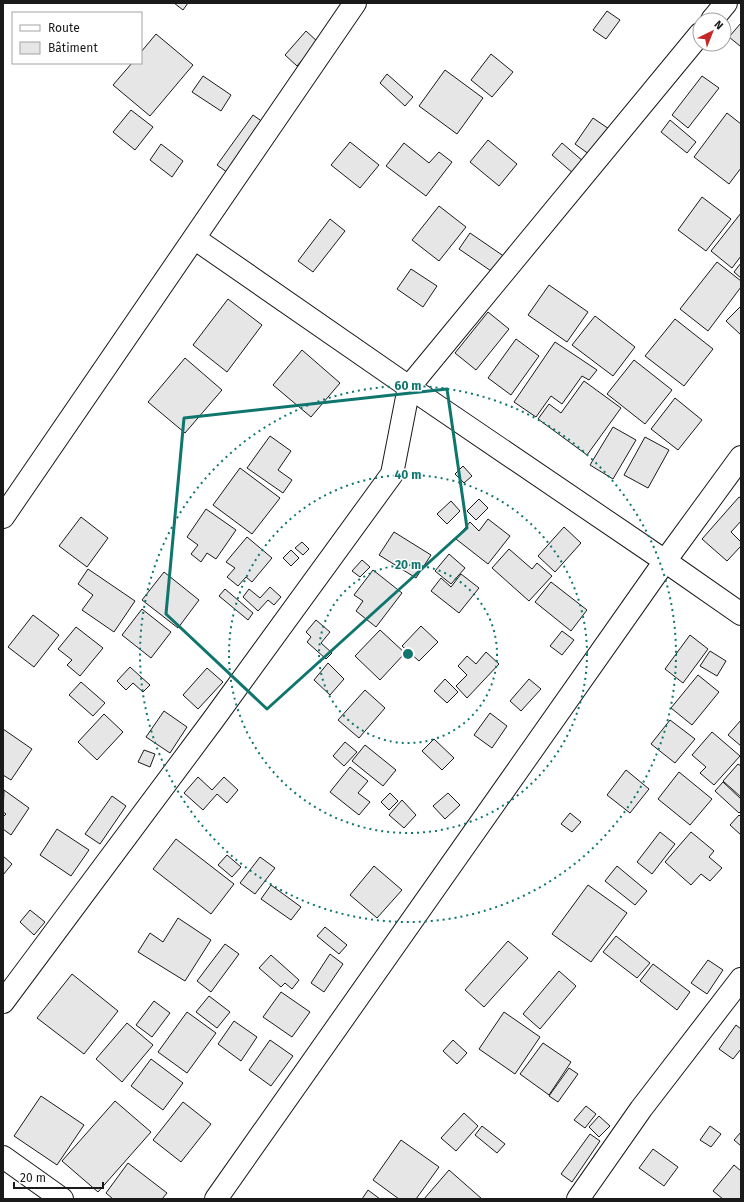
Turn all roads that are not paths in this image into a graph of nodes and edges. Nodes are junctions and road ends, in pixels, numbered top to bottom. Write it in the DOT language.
graph roads {
  1 [pos="355,3"];
  2 [pos="726,3"];
  3 [pos="719,12"];
  4 [pos="692,44"];
  5 [pos="194,238"];
  6 [pos="409,387"];
  7 [pos="741,457"];
  8 [pos="3,517"];
  9 [pos="666,561"];
  10 [pos="741,614"];
  11 [pos="741,979"];
  12 [pos="3,1002"];
  13 [pos="3,1157"];
  14 [pos="62,1199"];
  15 [pos="216,1199"];
  16 [pos="578,1199"];
  1 -- 5 [label="street"];
  2 -- 3 [label="street"];
  4 -- 6 [label="street"];
  5 -- 6 [label="street"];
  5 -- 8 [label="street"];
  6 -- 9 [label="street"];
  6 -- 12 [label="street"];
  7 -- 9 [label="street"];
  9 -- 10 [label="street"];
  9 -- 15 [label="street"];
  11 -- 16 [label="street"];
  13 -- 14 [label="street"];
}
